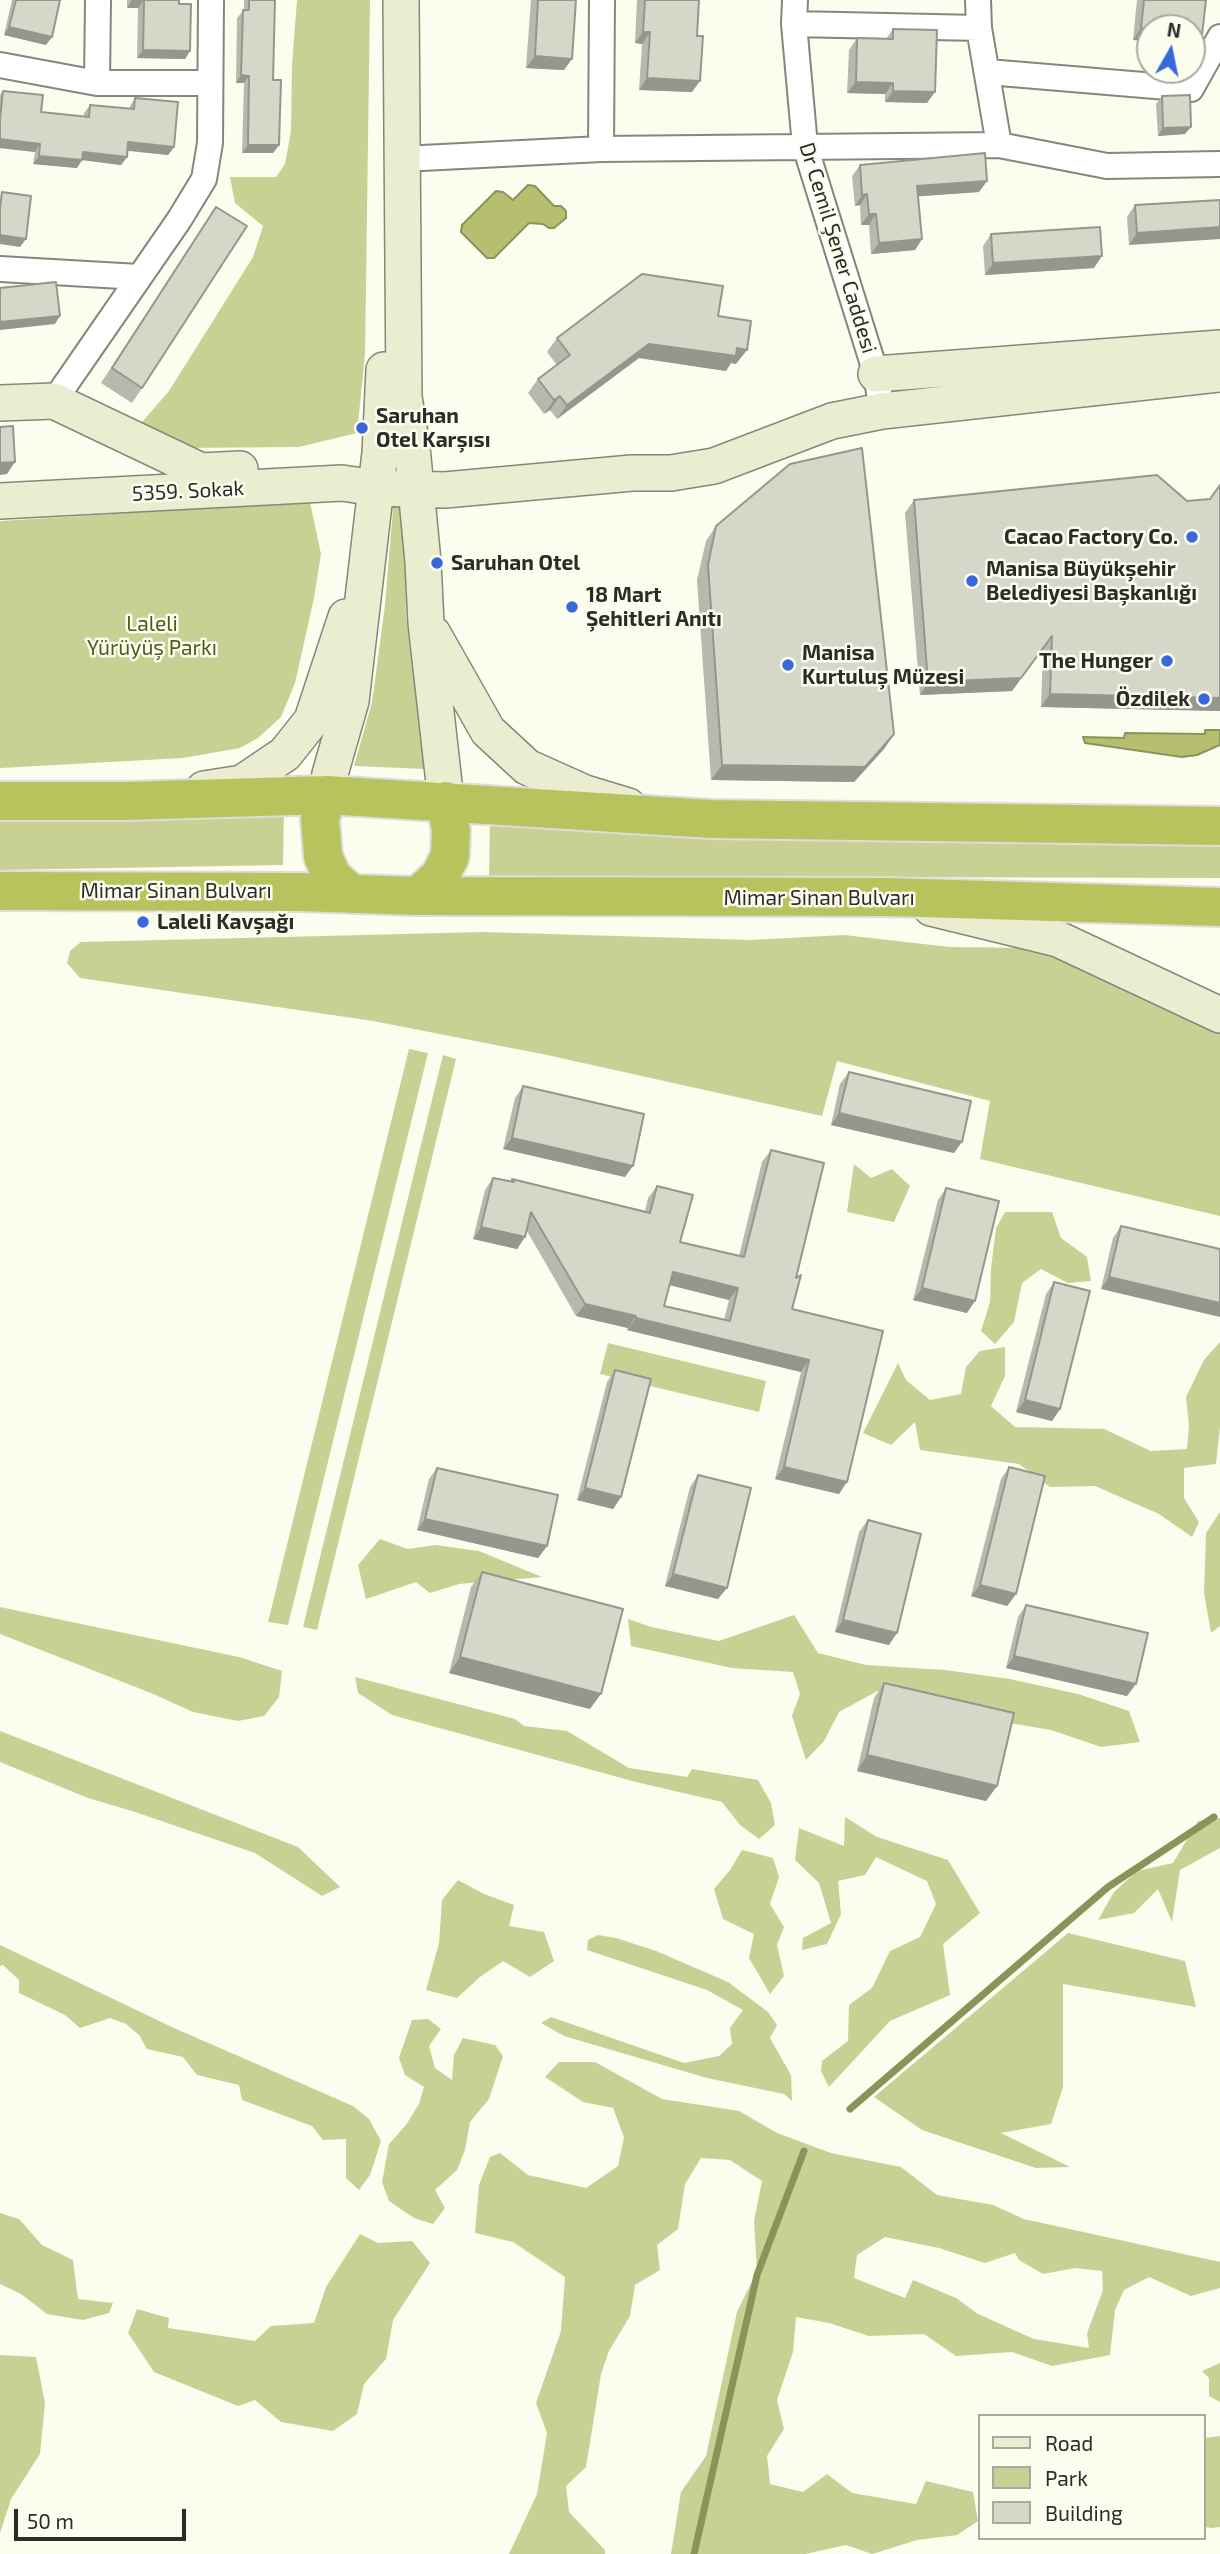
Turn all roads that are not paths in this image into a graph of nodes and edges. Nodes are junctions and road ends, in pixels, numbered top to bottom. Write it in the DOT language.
graph roads {
  1 [pos="98,0"];
  2 [pos="211,0"];
  3 [pos="384,0"];
  4 [pos="401,0"];
  5 [pos="602,0"];
  6 [pos="978,0"];
  7 [pos="794,12"];
  8 [pos="979,28"];
  9 [pos="1220,37"];
  10 [pos="0,65"];
  11 [pos="988,72"];
  12 [pos="97,83"];
  13 [pos="210,83"];
  14 [pos="999,145"];
  15 [pos="805,146"];
  16 [pos="601,149"];
  17 [pos="402,159"];
  18 [pos="1220,164"];
  19 [pos="0,270"];
  20 [pos="139,277"];
  21 [pos="1220,348"];
  22 [pos="876,374"];
  23 [pos="1220,374"];
  24 [pos="54,401"];
  25 [pos="0,403"];
  26 [pos="882,411"];
  27 [pos="396,450"];
  28 [pos="376,488"];
  29 [pos="415,489"];
  30 [pos="0,501"];
  31 [pos="366,557"];
  32 [pos="426,623"];
  33 [pos="327,795"];
  34 [pos="0,801"];
  35 [pos="126,801"];
  36 [pos="446,802"];
  37 [pos="662,816"];
  38 [pos="1220,826"];
  39 [pos="352,894"];
  40 [pos="418,896"];
  41 [pos="2,897"];
  42 [pos="887,897"];
  43 [pos="1220,907"];
  44 [pos="1220,1014"];
  1 -- 12 [label="street"];
  2 -- 13 [label="street"];
  3 -- 27 [label="street"];
  4 -- 17 [label="street"];
  5 -- 16 [label="street"];
  6 -- 8 [label="street"];
  7 -- 8 [label="street"];
  7 -- 15 [label="street, Dr Cemil Şener Caddesi"];
  8 -- 11 [label="street"];
  9 -- 11 [label="street"];
  10 -- 12 [label="street"];
  11 -- 14 [label="street"];
  12 -- 13 [label="street"];
  13 -- 20 [label="street"];
  14 -- 15 [label="street"];
  14 -- 18 [label="street"];
  15 -- 16 [label="street"];
  15 -- 22 [label="street, Dr Cemil Şener Caddesi"];
  16 -- 17 [label="street"];
  17 -- 27 [label="street"];
  19 -- 20 [label="street"];
  20 -- 24 [label="street"];
  21 -- 22 [label="street"];
  22 -- 26 [label="street, Dr Cemil Şener Caddesi"];
  23 -- 26 [label="street, 5359. Sokak"];
  24 -- 25 [label="street"];
  24 -- 27 [label="street"];
  26 -- 29 [label="street, 5359. Sokak"];
  27 -- 28 [label="street"];
  27 -- 29 [label="street"];
  28 -- 29 [label="street, 5359. Sokak"];
  28 -- 30 [label="street, 5359. Sokak"];
  28 -- 31 [label="street"];
  29 -- 32 [label="street"];
  31 -- 33 [label="street"];
  31 -- 35 [label="street"];
  32 -- 36 [label="street"];
  32 -- 37 [label="street"];
  33 -- 35 [label="highway"];
  33 -- 36 [label="highway"];
  33 -- 39 [label="highway"];
  34 -- 35 [label="highway"];
  36 -- 37 [label="highway"];
  36 -- 40 [label="highway"];
  37 -- 38 [label="highway"];
  39 -- 40 [label="highway"];
  39 -- 41 [label="highway, Mimar Sinan Bulvarı"];
  40 -- 42 [label="highway, Mimar Sinan Bulvarı"];
  42 -- 43 [label="highway, Mimar Sinan Bulvarı"];
  42 -- 44 [label="street"];
}
